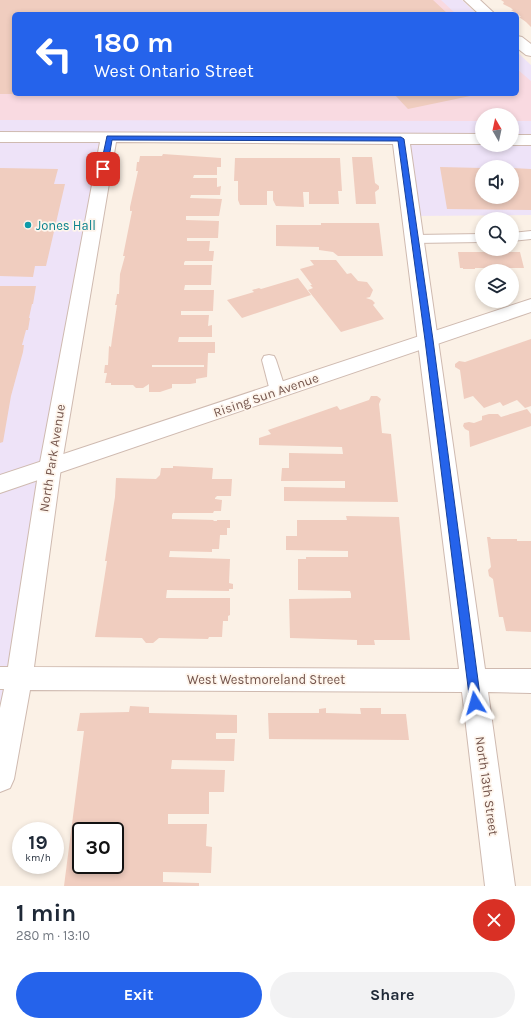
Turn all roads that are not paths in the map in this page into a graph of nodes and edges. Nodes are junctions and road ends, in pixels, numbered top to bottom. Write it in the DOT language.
graph roads {
  1 [pos="471,0"];
  2 [pos="486,12"];
  3 [pos="519,42"];
  4 [pos="531,52"];
  5 [pos="0,137"];
  6 [pos="109,138"];
  7 [pos="401,139"];
  8 [pos="475,139"];
  9 [pos="519,140"];
  10 [pos="531,140"];
  11 [pos="531,235"];
  12 [pos="519,236"];
  13 [pos="475,238"];
  14 [pos="415,239"];
  15 [pos="531,305"];
  16 [pos="429,340"];
  17 [pos="269,360"];
  18 [pos="278,390"];
  19 [pos="50,468"];
  20 [pos="0,484"];
  21 [pos="9,678"];
  22 [pos="472,680"];
  23 [pos="531,681"];
  24 [pos="0,779"];
  25 [pos="500,886"];
  1 -- 2 [label="street"];
  3 -- 4 [label="street"];
  5 -- 6 [label="street"];
  6 -- 7 [label="street"];
  6 -- 19 [label="street, North Park Avenue"];
  7 -- 8 [label="street"];
  7 -- 14 [label="street, North 13th Street"];
  9 -- 10 [label="street"];
  11 -- 12 [label="lane"];
  13 -- 14 [label="lane"];
  14 -- 16 [label="street, North 13th Street"];
  15 -- 16 [label="street, Rising Sun Avenue"];
  16 -- 18 [label="street, Rising Sun Avenue"];
  16 -- 22 [label="street, North 13th Street"];
  17 -- 18 [label="lane"];
  18 -- 19 [label="street, Rising Sun Avenue"];
  19 -- 20 [label="street, Rising Sun Avenue"];
  19 -- 21 [label="street, North Park Avenue"];
  21 -- 22 [label="street, West Westmoreland Street"];
  21 -- 24 [label="street, North Park Avenue"];
  22 -- 23 [label="street, West Westmoreland Street"];
  22 -- 25 [label="street, North 13th Street"];
}
